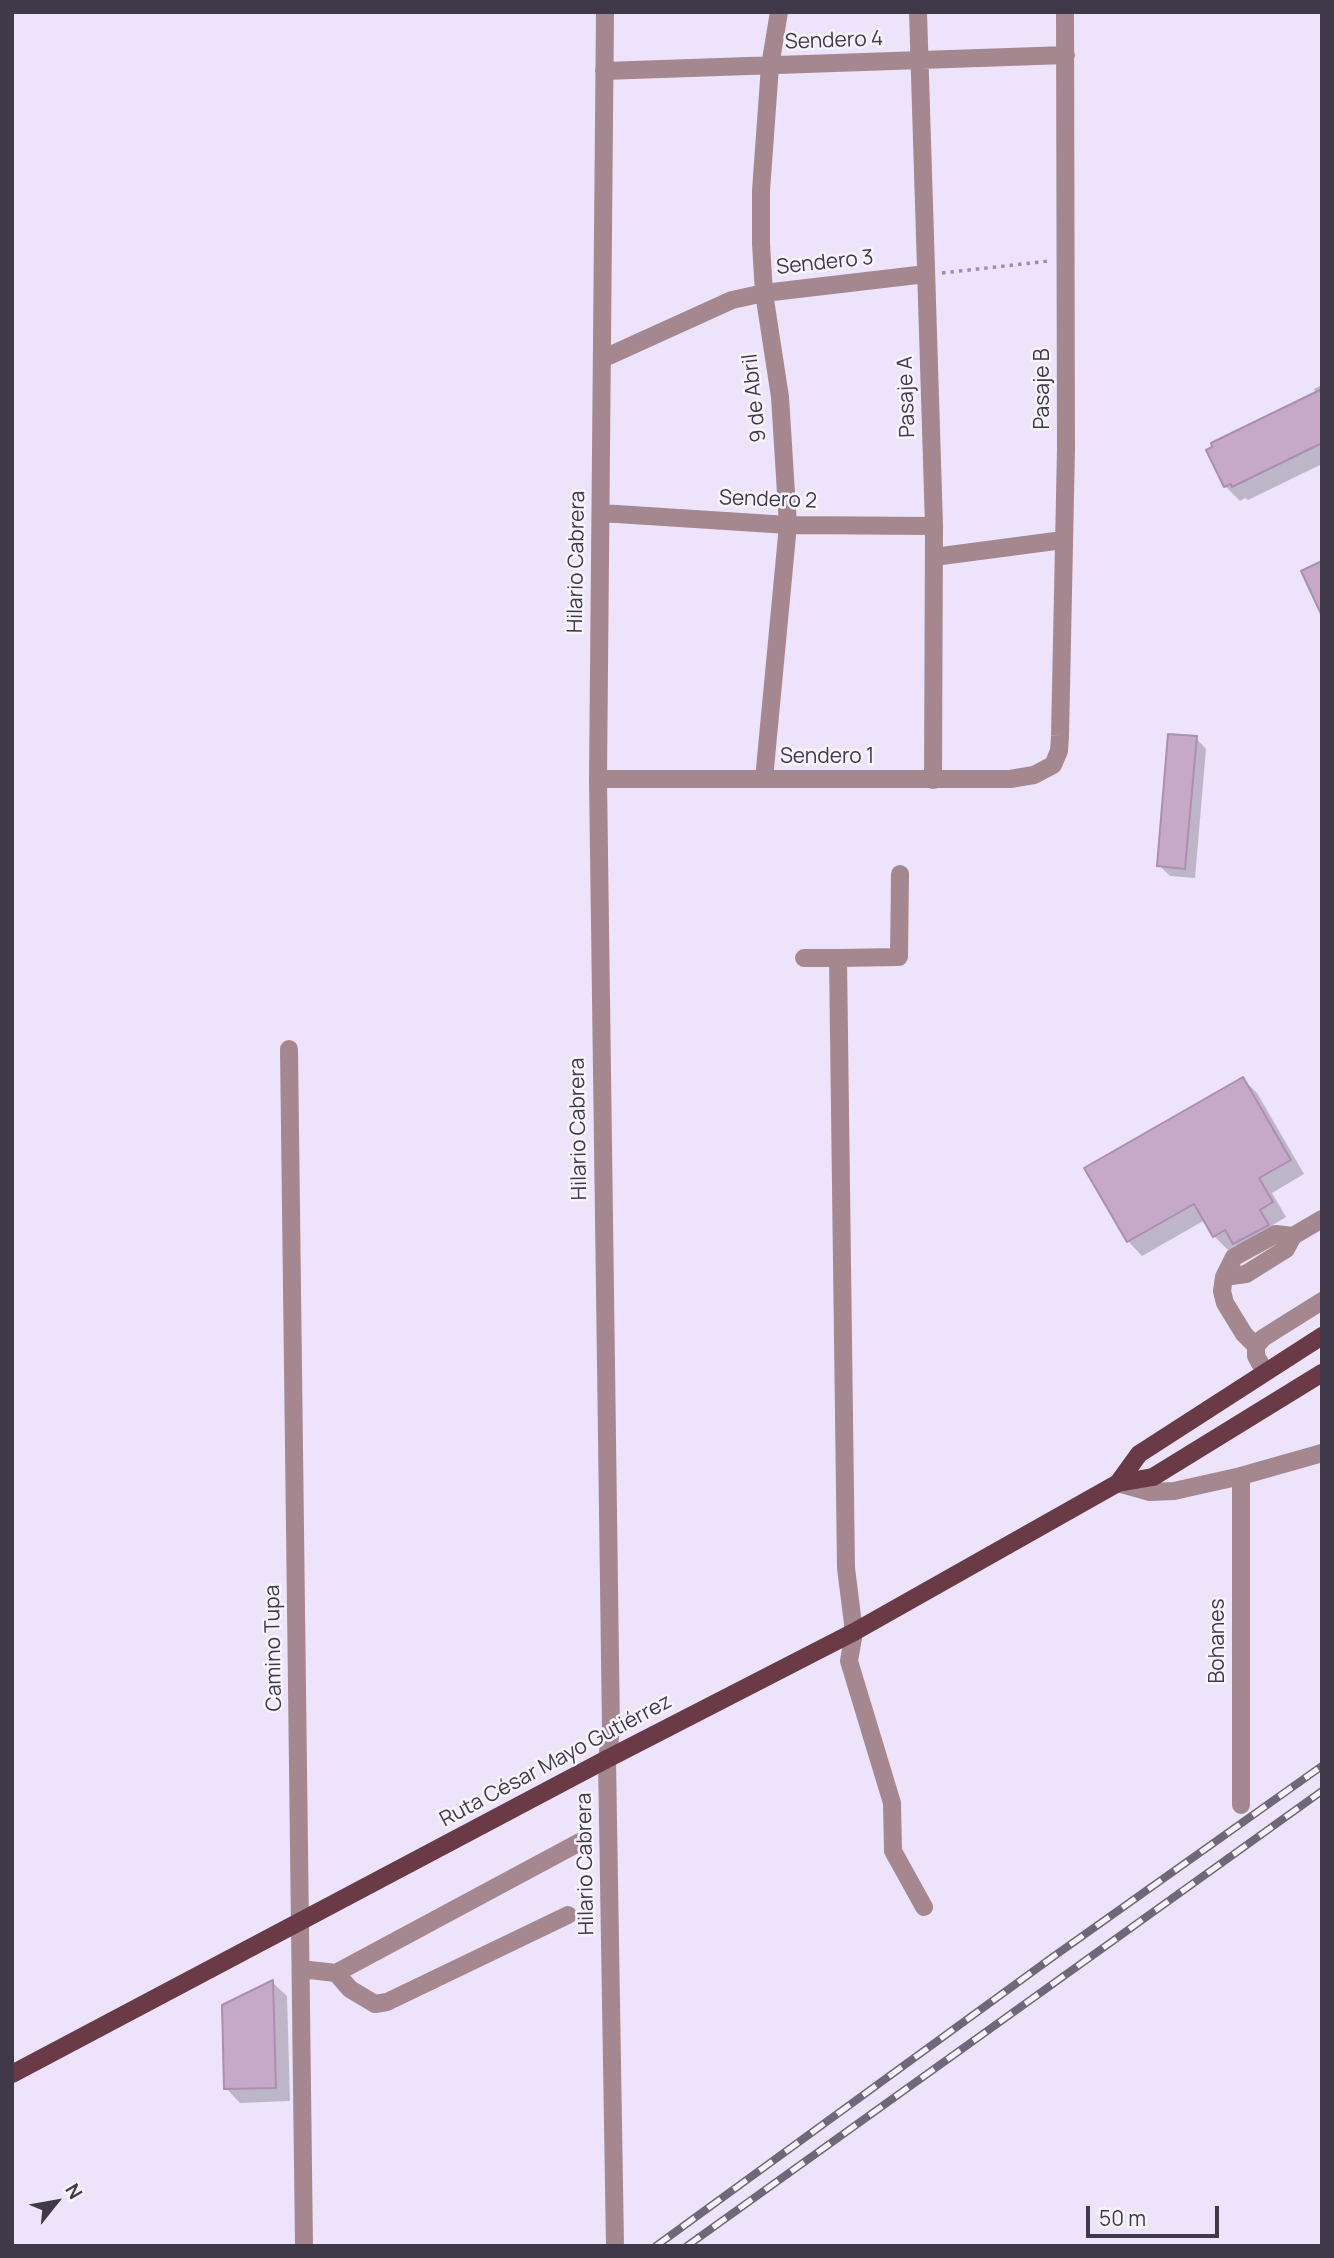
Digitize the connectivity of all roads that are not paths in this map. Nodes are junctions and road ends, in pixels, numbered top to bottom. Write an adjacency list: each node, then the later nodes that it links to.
1 (605, 12): 8 (street, Hilario Cabrera)
2 (779, 12): 7 (street, 9 de Abril)
3 (918, 12): 6 (street, Pasaje A)
4 (1065, 12): 5 (street, Pasaje B)
5 (1066, 55): 6 (street, Sendero 4); 15 (street, Pasaje B)
6 (920, 61): 7 (street, Sendero 4); 9 (street, Pasaje A)
7 (770, 65): 8 (street, Sendero 4); 10 (street, 9 de Abril)
8 (604, 71): 11 (street, Hilario Cabrera)
9 (926, 274): 10 (street, Sendero 3); 14 (street, Pasaje A)
10 (764, 293): 11 (street, Sendero 3); 13 (street, 9 de Abril)
11 (602, 359): 12 (street, Hilario Cabrera)
12 (601, 513): 13 (street, Sendero 2); 18 (street, Hilario Cabrera)
13 (788, 525): 14 (street, Sendero 2); 19 (street, 9 de Abril)
14 (934, 526): 16 (street, Pasaje A)
15 (1063, 540): 16 (street); 17 (street, Pasaje B)
16 (934, 557): 20 (street, Pasaje A)
17 (1053, 765): 20 (street, Sendero 1)
18 (598, 779): 19 (street, Sendero 1); 35 (street, Hilario Cabrera)
19 (764, 779): 20 (street, Sendero 1)
20 (933, 780)
21 (900, 874): 23 (street)
22 (804, 958): 23 (street)
23 (838, 958): 34 (street)
24 (289, 1049): 40 (street, Camino Tupa)
25 (1322, 1219): 28 (street)
26 (1322, 1301): 28 (street)
27 (1322, 1336): 29 (main road, Ruta César Mayo Gutiérrez)
28 (1256, 1346): 29 (street)
29 (1265, 1372): 33 (main road, Ruta César Mayo Gutiérrez)
30 (1322, 1373): 33 (main road, Ruta César Mayo Gutiérrez)
31 (1322, 1453): 32 (street)
32 (1241, 1476): 33 (street); 36 (street, Bohanes)
33 (1118, 1483): 34 (main road, Ruta César Mayo Gutiérrez)
34 (855, 1632): 35 (main road, Ruta César Mayo Gutiérrez); 38 (street)
35 (607, 1759): 40 (main road, Ruta César Mayo Gutiérrez); 45 (street, Hilario Cabrera)
36 (1241, 1805)
37 (580, 1842): 42 (street)
38 (924, 1907)
39 (568, 1915): 42 (street)
40 (300, 1922): 41 (street, Camino Tupa); 43 (main road, Ruta César Mayo Gutiérrez)
41 (301, 1969): 42 (street); 44 (street, Camino Tupa)
42 (336, 1973)
43 (12, 2074)
44 (304, 2246)
45 (615, 2246)

